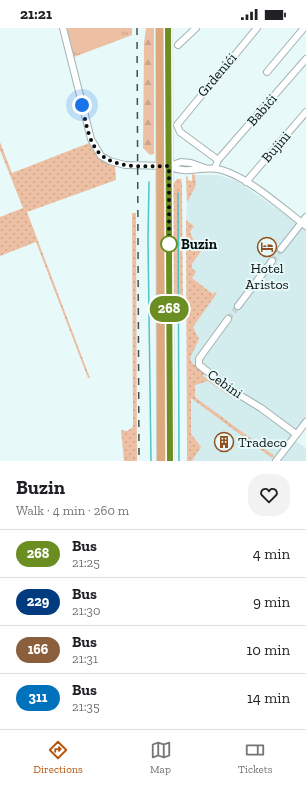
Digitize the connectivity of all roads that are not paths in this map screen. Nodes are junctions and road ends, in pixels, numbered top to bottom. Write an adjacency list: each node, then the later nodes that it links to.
1 (63, 28): 12 (street)
2 (160, 28): 12 (main road)
3 (168, 28): 12 (main road)
4 (196, 28): 7 (street)
5 (257, 28): 11 (street, Grdenići)
6 (304, 28): 9 (street)
7 (178, 45)
8 (306, 59): 11 (street, Babići)
9 (267, 72)
10 (306, 112): 15 (street, Bujini)
11 (218, 160): 14 (street)
12 (164, 166): 13 (street); 13 (street); 24 (main road); 25 (main road)
13 (205, 168): 14 (street)
14 (215, 168): 15 (street)
15 (246, 182): 17 (street)
16 (306, 217): 17 (street)
17 (304, 224): 18 (street)
18 (281, 249)
19 (272, 261): 20 (street)
20 (238, 306)
21 (228, 319): 23 (street, Cebini)
22 (306, 422): 23 (street)
23 (296, 434): 26 (street)
24 (161, 461)
25 (170, 461)
26 (276, 461)

